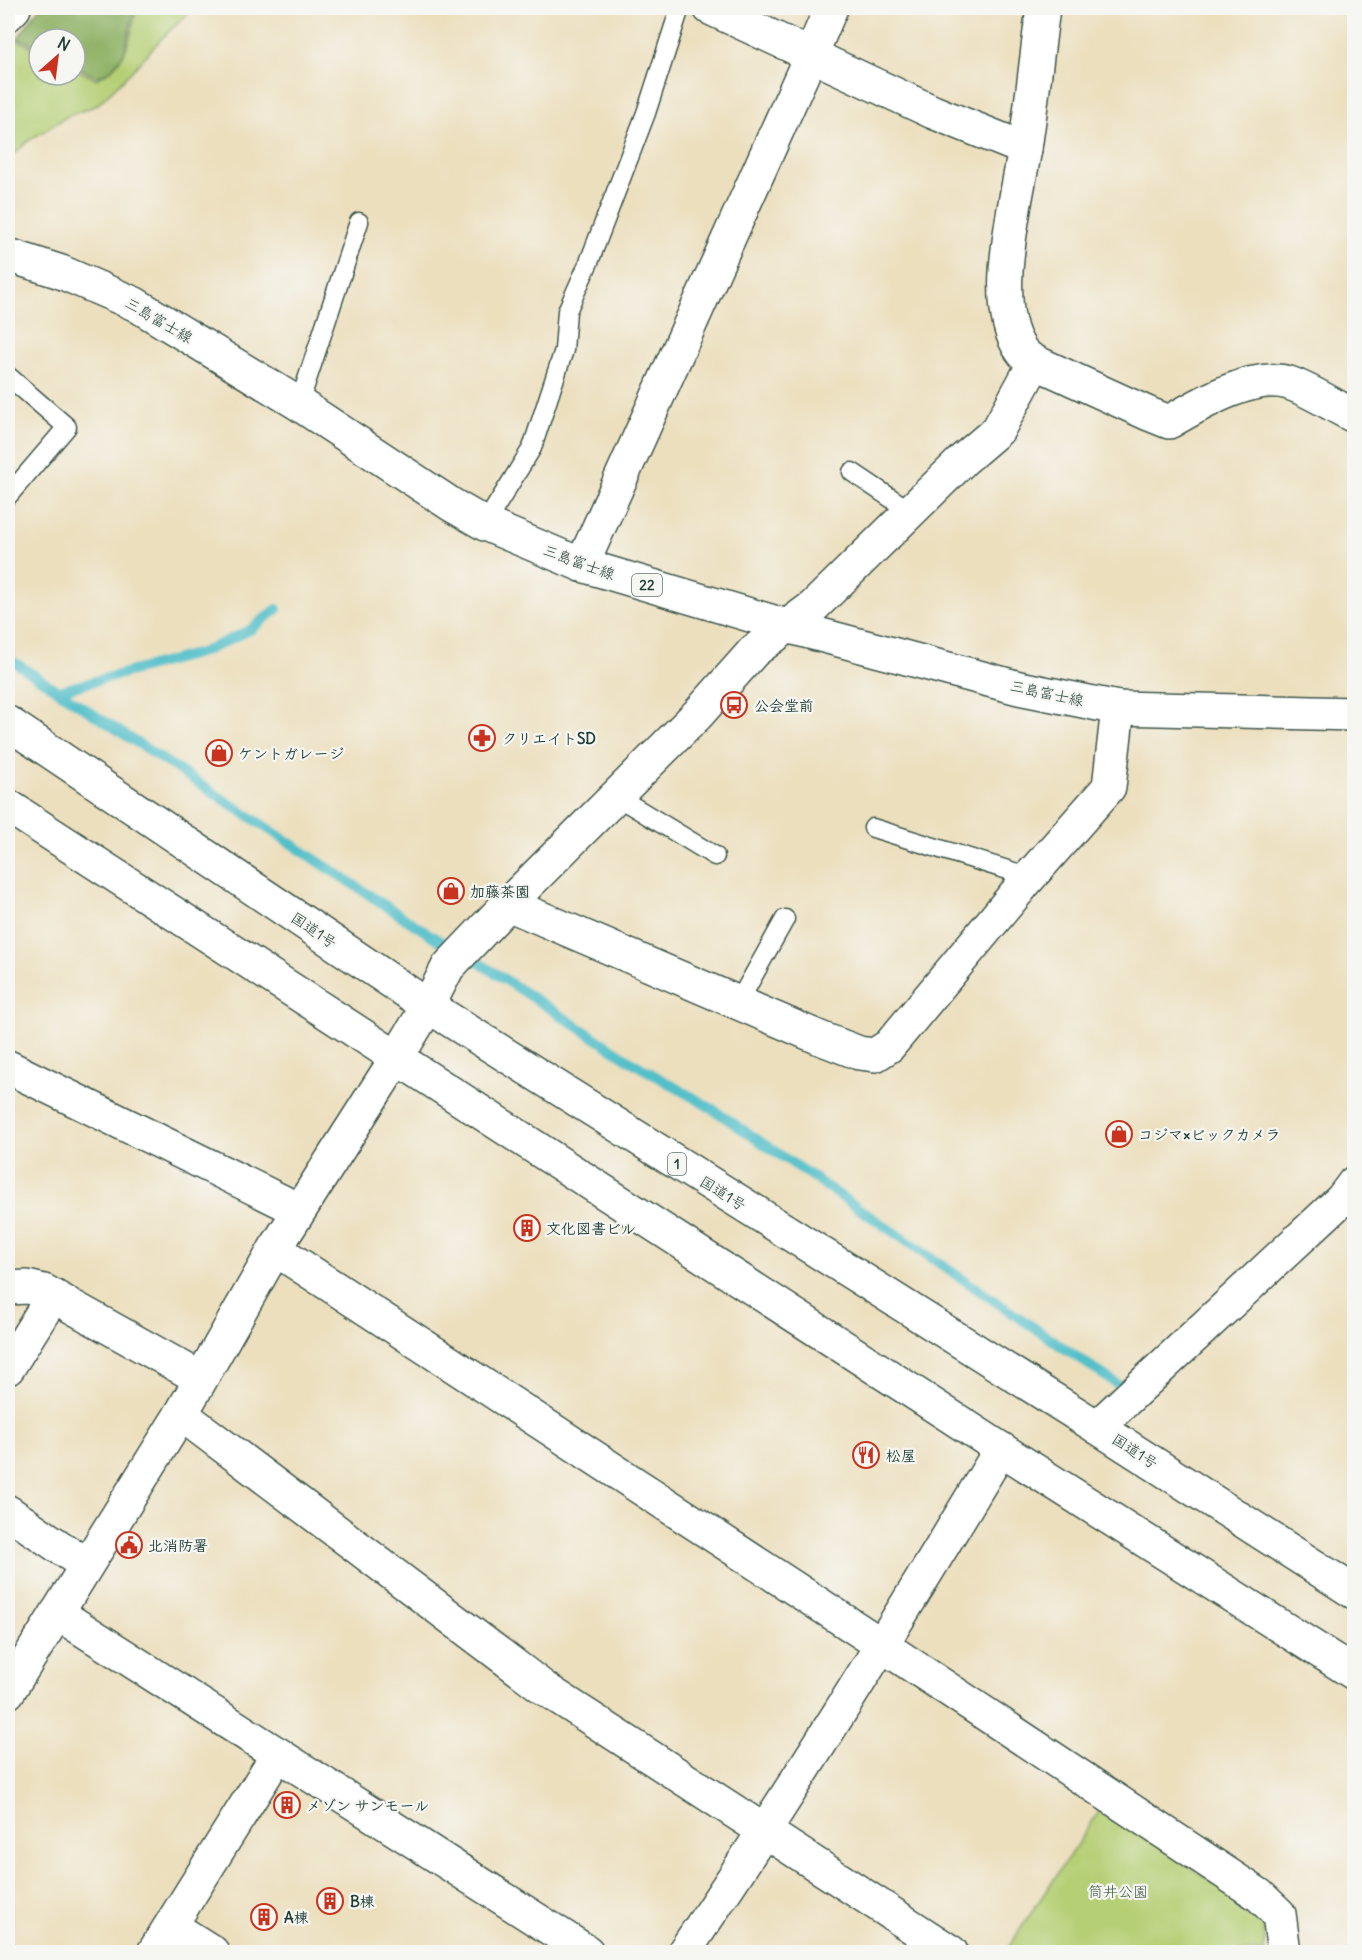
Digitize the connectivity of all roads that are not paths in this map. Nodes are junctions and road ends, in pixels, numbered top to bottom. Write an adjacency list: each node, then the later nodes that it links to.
1 (14, 8): 6 (main road)
2 (680, 8): 18 (lane)
3 (710, 8): 7 (main road)
4 (831, 8): 7 (main road)
5 (1043, 8): 8 (main road)
6 (8, 14)
7 (811, 55): 8 (main road); 19 (main road)
8 (1025, 149): 11 (main road)
9 (359, 222): 13 (lane)
10 (10, 261): 13 (main road, 三島富士線 / 22)
11 (1035, 362): 14 (main road); 17 (main road)
12 (8, 376): 16 (lane)
13 (299, 404): 18 (main road, 三島富士線 / 22)
14 (1354, 416)
15 (852, 472): 17 (lane)
16 (8, 496)
17 (910, 511): 20 (main road)
18 (485, 524): 19 (main road, 三島富士線 / 22)
19 (582, 565): 20 (main road, 三島富士線 / 22)
20 (787, 626): 21 (main road, 三島富士線 / 22); 24 (main road)
21 (1118, 708): 22 (main road, 三島富士線 / 22); 28 (main road)
22 (1354, 714)
23 (8, 723): 32 (main road, 国道1号 / 1)
24 (616, 796): 27 (lane); 29 (main road)
25 (8, 806): 33 (main road)
26 (873, 828): 28 (lane)
27 (715, 856)
28 (1030, 877): 31 (main road)
29 (508, 904): 31 (main road); 32 (main road)
30 (785, 919): 31 (lane)
31 (738, 1003)
32 (428, 1006): 33 (main road); 43 (main road, 国道1号 / 1)
33 (396, 1059): 36 (main road); 44 (main road)
34 (8, 1067): 36 (main road)
35 (1354, 1183): 43 (main road)
36 (299, 1210): 37 (main road)
37 (276, 1249): 41 (main road); 49 (main road)
38 (8, 1288): 39 (main road)
39 (53, 1296): 40 (main road); 41 (main road)
40 (8, 1368)
41 (201, 1378): 42 (main road)
42 (181, 1414): 46 (main road); 53 (main road)
43 (1097, 1426): 47 (main road, 国道1号 / 1)
44 (1001, 1449): 49 (main road); 50 (main road)
45 (8, 1512): 46 (main road)
46 (86, 1565): 48 (main road)
47 (1354, 1592)
48 (57, 1613): 51 (main road); 52 (main road)
49 (883, 1646): 53 (main road); 59 (main road)
50 (1354, 1673)
51 (8, 1692)
52 (279, 1754): 54 (main road); 56 (main road)
53 (765, 1831): 57 (main road); 58 (main road)
54 (163, 1939): 55 (main road)
55 (212, 1953)
56 (587, 1953)
57 (684, 1953)
58 (951, 1953)
59 (1284, 1953)

